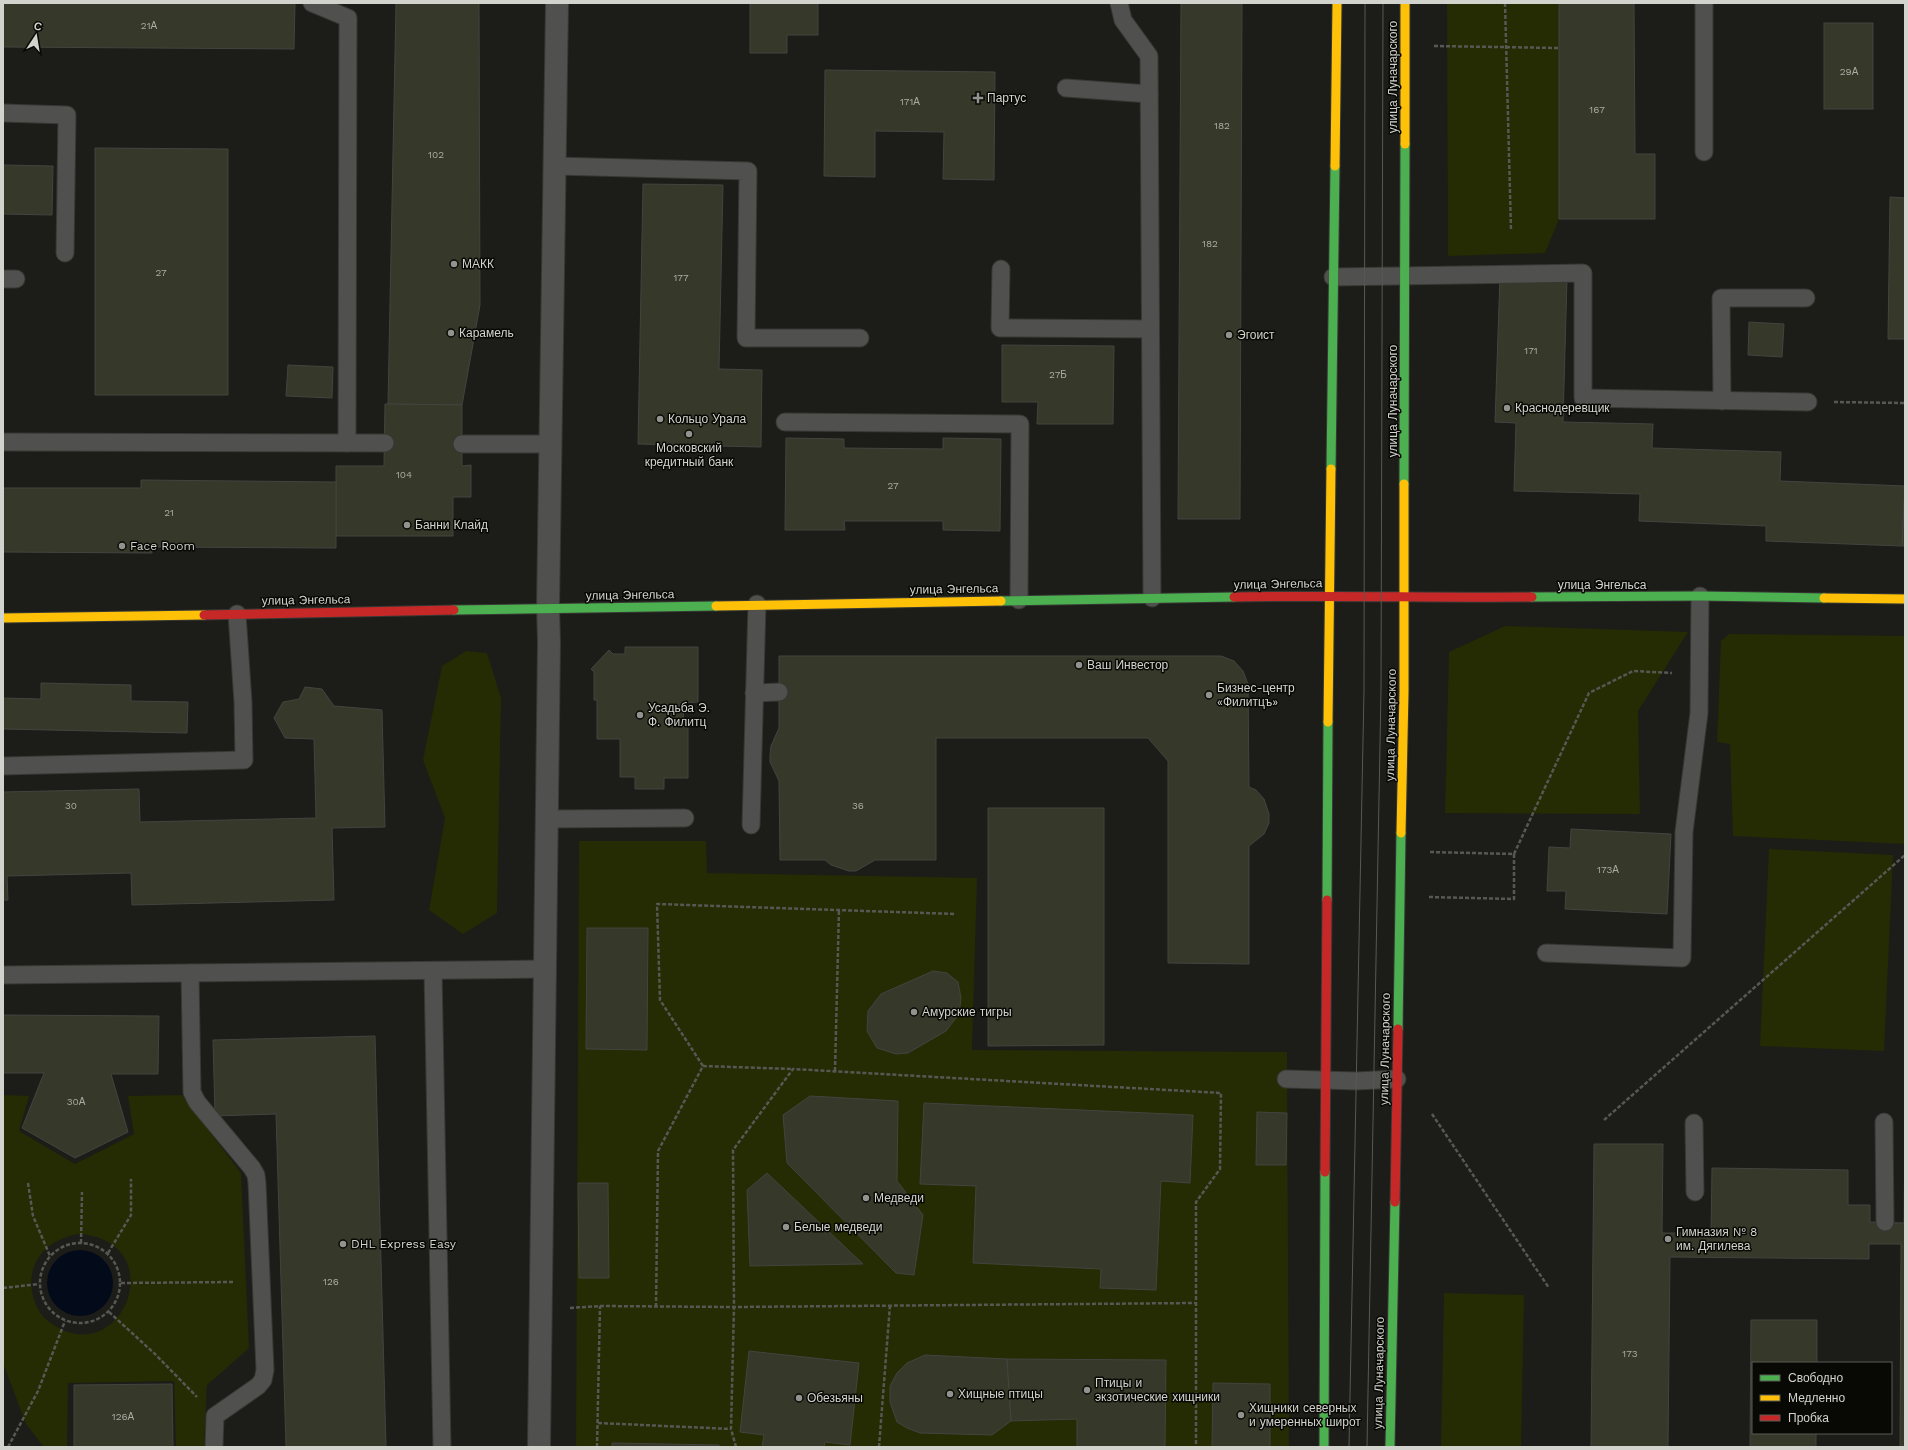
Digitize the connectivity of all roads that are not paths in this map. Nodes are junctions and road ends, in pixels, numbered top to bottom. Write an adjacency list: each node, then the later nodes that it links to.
1 (312, 3): 23 (lane)
2 (557, 3): 11 (street)
3 (1119, 3): 8 (lane)
4 (1337, 3): 15 (main road)
5 (1406, 3): 14 (main road, улица Луначарского)
6 (1704, 3): 10 (lane)
7 (1066, 88): 8 (lane)
8 (1149, 94): 17 (lane)
9 (3, 113): 12 (lane)
10 (1704, 152)
11 (555, 166): 18 (lane); 26 (street)
12 (65, 253)
13 (1001, 269): 17 (lane)
14 (1405, 276): 15 (lane); 19 (lane); 29 (main road, улица Луначарского)
15 (1333, 277): 27 (main road)
16 (1806, 298): 19 (lane)
17 (1150, 329): 30 (lane)
18 (860, 338)
19 (1722, 401): 20 (lane)
20 (1808, 402)
21 (786, 422): 31 (lane)
22 (3, 442): 23 (lane)
23 (347, 444): 24 (lane)
24 (384, 444)
25 (462, 444): 26 (lane)
26 (551, 444): 34 (street)
27 (1330, 595): 29 (main road, улица Энгельса); 30 (main road, улица Энгельса); 50 (main road)
28 (1700, 596): 29 (main road, улица Энгельса); 32 (main road, улица Энгельса); 43 (lane)
29 (1404, 597): 48 (main road, улица Луначарского)
30 (1152, 598): 31 (main road, улица Энгельса)
31 (1019, 600): 33 (main road, улица Энгельса)
32 (1905, 600)
33 (757, 604): 34 (main road, улица Энгельса); 38 (lane)
34 (548, 608): 35 (main road, улица Энгельса); 41 (street)
35 (237, 614): 36 (main road, улица Энгельса); 39 (lane)
36 (3, 618)
37 (779, 692): 38 (lane)
38 (754, 693): 42 (lane)
39 (3, 766)
40 (685, 818): 41 (lane)
41 (547, 819): 44 (street)
42 (751, 825)
43 (1546, 953)
44 (545, 969): 45 (lane); 57 (street)
45 (433, 971): 46 (lane); 56 (lane)
46 (190, 973): 47 (lane); 55 (lane)
47 (3, 975)
48 (1397, 1078): 50 (lane); 59 (main road, улица Луначарского)
49 (1286, 1079): 50 (lane)
50 (1326, 1080): 58 (main road)
51 (1884, 1122): 54 (lane)
52 (1694, 1123): 53 (lane)
53 (1695, 1192)
54 (1885, 1222)
55 (214, 1447)
56 (442, 1447)
57 (539, 1447)
58 (1324, 1447)
59 (1390, 1447)

